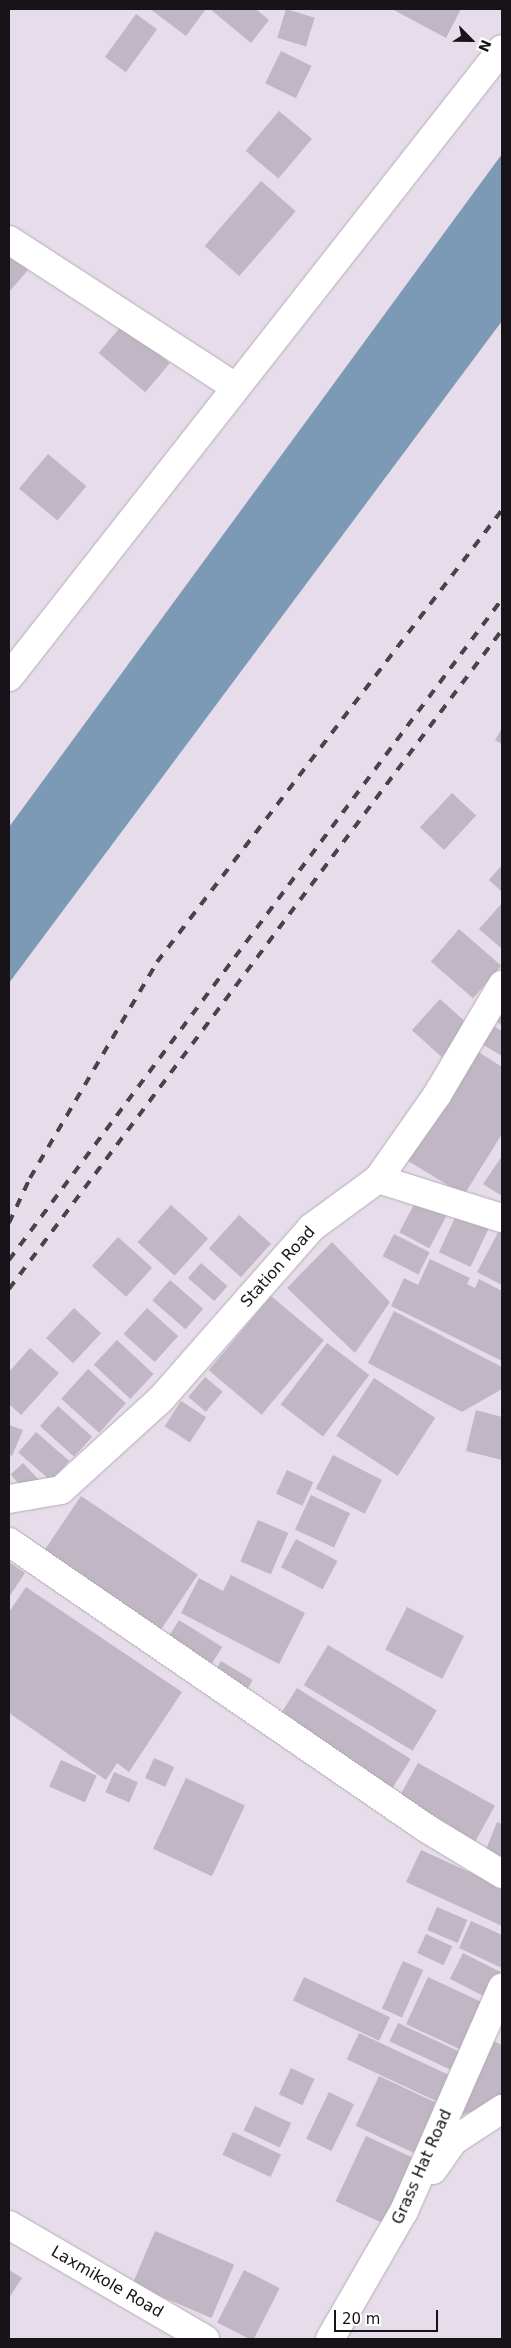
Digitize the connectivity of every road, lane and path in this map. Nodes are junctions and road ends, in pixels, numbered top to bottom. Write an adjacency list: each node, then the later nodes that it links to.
1 (502, 49): 3 (street)
2 (9, 240): 3 (street)
3 (234, 386): 4 (street)
4 (9, 678)
5 (502, 985): 6 (street, Station Road)
6 (378, 1179): 7 (street); 8 (street, Station Road)
7 (502, 1218)
8 (9, 1499)
9 (9, 1542): 10 (street)
10 (502, 1874)
11 (502, 1988): 13 (street, Grass Hat Road)
12 (502, 2110): 13 (street)
13 (404, 2211): 16 (street, Grass Hat Road)
14 (9, 2225): 15 (street, Laxmikole Road)
15 (205, 2339)
16 (330, 2339)

